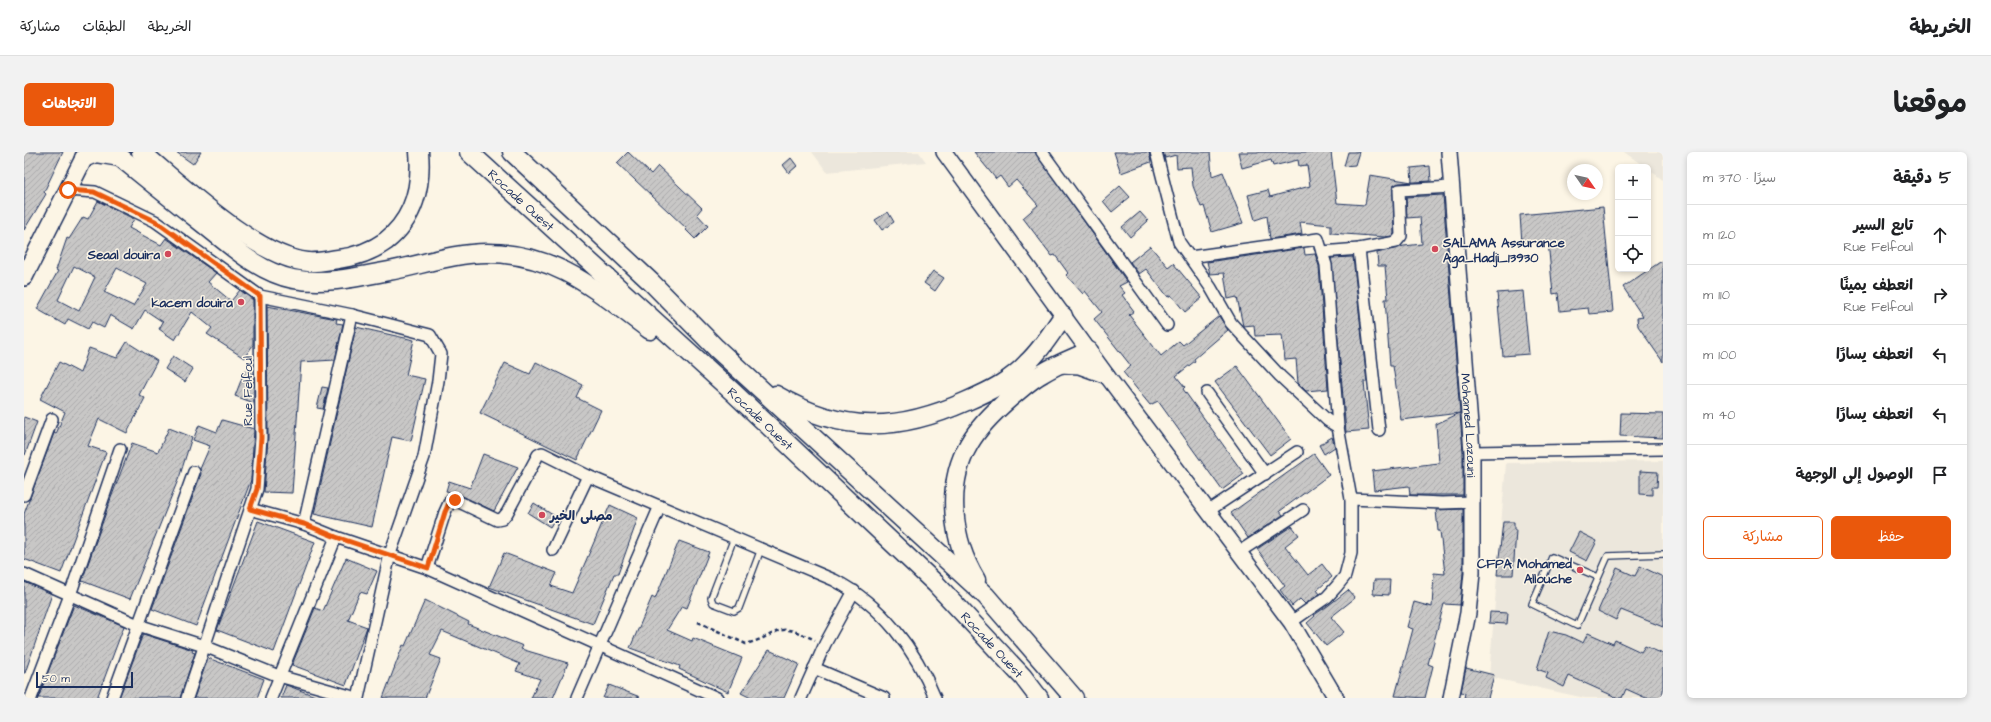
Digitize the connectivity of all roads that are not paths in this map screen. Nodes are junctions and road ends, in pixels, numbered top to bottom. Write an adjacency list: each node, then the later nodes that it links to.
1 (141, 152): 2 (highway)
2 (419, 152)
3 (469, 152): 25 (highway, Rocade Ouest)
4 (512, 152): 24 (highway, Rocade Ouest)
5 (944, 152): 19 (main road)
6 (1042, 152): 20 (street)
7 (1156, 152): 15 (street)
8 (1449, 152): 11 (main road, Mohamed Lazouni)
9 (117, 154): 10 (highway); 25 (highway)
10 (86, 155): 12 (main road)
11 (1452, 187): 13 (street); 33 (main road, Mohamed Lazouni)
12 (68, 190): 16 (main road); 17 (street)
13 (1358, 248): 14 (street); 29 (street)
14 (1322, 252): 15 (street); 28 (street)
15 (1190, 257): 28 (street)
16 (24, 277)
17 (260, 296): 18 (street); 41 (street, Rue Felfoul)
18 (352, 315): 44 (street); 50 (street)
19 (1063, 316): 21 (main road); 24 (highway)
20 (1167, 324)
21 (1089, 351): 22 (highway); 23 (main road)
22 (1060, 365): 23 (main road); 57 (highway)
23 (1107, 376): 43 (main road)
24 (751, 380): 57 (highway, Rocade Ouest)
25 (724, 384): 74 (highway, Rocade Ouest)
26 (1207, 393): 35 (street)
27 (52, 419): 37 (street)
28 (1338, 427): 38 (street)
29 (1379, 430)
30 (120, 449): 56 (street)
31 (1663, 449): 33 (street)
32 (1298, 452): 35 (street)
33 (1472, 452): 39 (main road, Mohamed Lazouni)
34 (194, 472): 59 (street)
35 (1265, 474): 43 (street)
36 (588, 476): 40 (street); 48 (street); 52 (street)
37 (24, 495)
38 (1351, 499): 39 (street); 58 (street)
39 (1472, 502): 77 (main road, Mohamed Lazouni)
40 (660, 506): 46 (street); 61 (street)
41 (250, 509): 44 (street); 60 (street, Rue Felfoul)
42 (1303, 510): 49 (street)
43 (1208, 511): 49 (main road)
44 (304, 524): 45 (street)
45 (336, 537): 50 (street); 63 (street)
46 (734, 538): 47 (street); 47 (lane)
47 (761, 549): 55 (street)
48 (553, 550)
49 (1239, 552): 58 (main road)
50 (390, 554): 52 (street); 68 (street)
51 (1663, 554): 54 (lane)
52 (428, 568): 61 (street)
53 (24, 574): 56 (street)
54 (1598, 577): 54 (lane)
55 (854, 591): 62 (street); 73 (street)
56 (70, 595): 59 (street); 64 (street)
57 (986, 596): 75 (highway, Rocade Ouest)
58 (1291, 622): 76 (main road)
59 (138, 625): 60 (street); 65 (street)
60 (204, 646): 63 (street); 66 (street, Rue Felfoul)
61 (600, 646): 69 (street); 70 (street)
62 (814, 668): 71 (street); 72 (street)
63 (279, 676): 67 (street); 68 (street)
64 (31, 698)
65 (112, 698)
66 (187, 698)
67 (271, 698)
68 (357, 698)
69 (577, 698)
70 (717, 698)
71 (800, 698)
72 (884, 698)
73 (935, 698)
74 (1039, 698)
75 (1074, 698)
76 (1335, 698)
77 (1451, 698)

